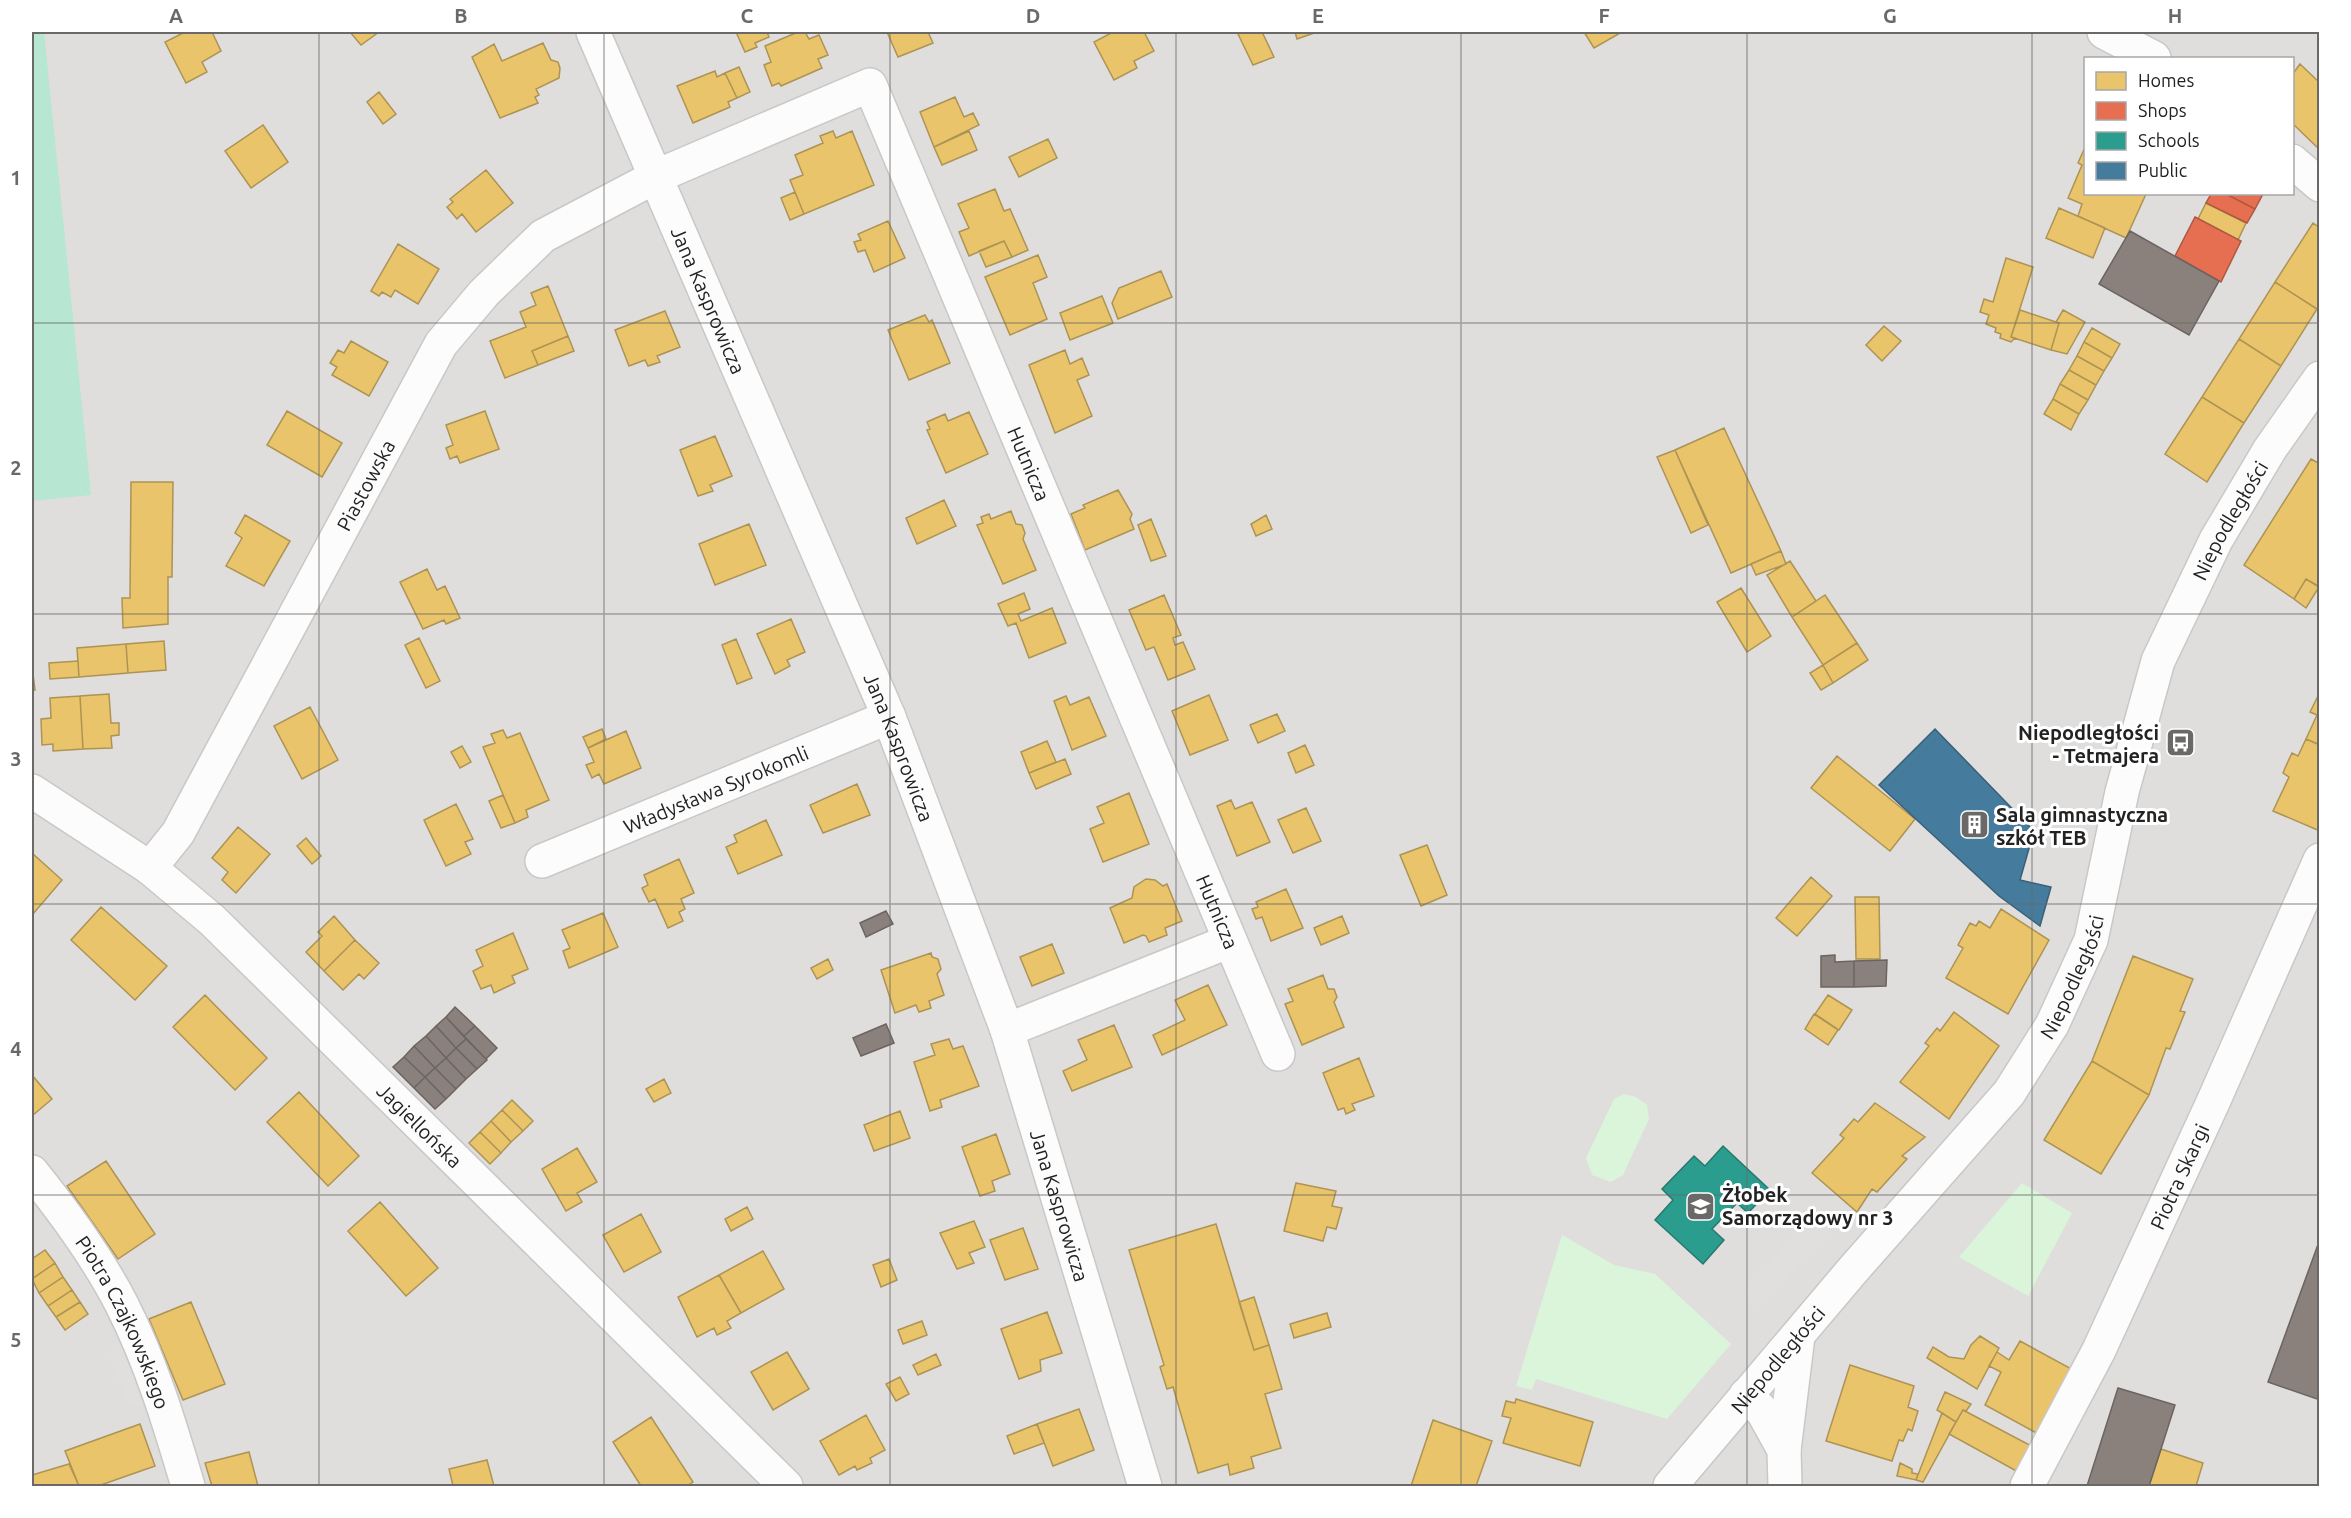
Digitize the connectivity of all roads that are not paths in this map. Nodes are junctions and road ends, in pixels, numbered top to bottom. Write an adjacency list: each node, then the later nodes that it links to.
1 (593, 32): 5 (street, Jana Kasprowicza)
2 (2104, 32): 3 (street)
3 (2152, 57)
4 (2294, 162): 6 (street)
5 (657, 176): 8 (street, Jana Kasprowicza); 12 (street, Piastowska); 13 (street, Hutnicza)
6 (2319, 185)
7 (2319, 378): 17 (street, Niepodległości)
8 (890, 717): 10 (street, Władysława Syrokomli); 14 (street, Jana Kasprowicza)
9 (32, 791): 12 (street, Jagiellońska)
10 (542, 861)
11 (2319, 861): 25 (street, Piotra Skargi)
12 (150, 868): 21 (street, Jagiellońska)
13 (1230, 942): 14 (street); 15 (street, Hutnicza)
14 (1007, 1030): 22 (street, Jana Kasprowicza)
15 (1278, 1054)
16 (32, 1172): 20 (street, Piotra Czajkowskiego)
17 (1798, 1336): 18 (street, Niepodległości); 19 (street)
18 (1746, 1395): 19 (street); 23 (street, Niepodległości)
19 (1784, 1450): 24 (street)
20 (188, 1486)
21 (786, 1486)
22 (1144, 1486)
23 (1670, 1486)
24 (1785, 1486)
25 (2027, 1486)

